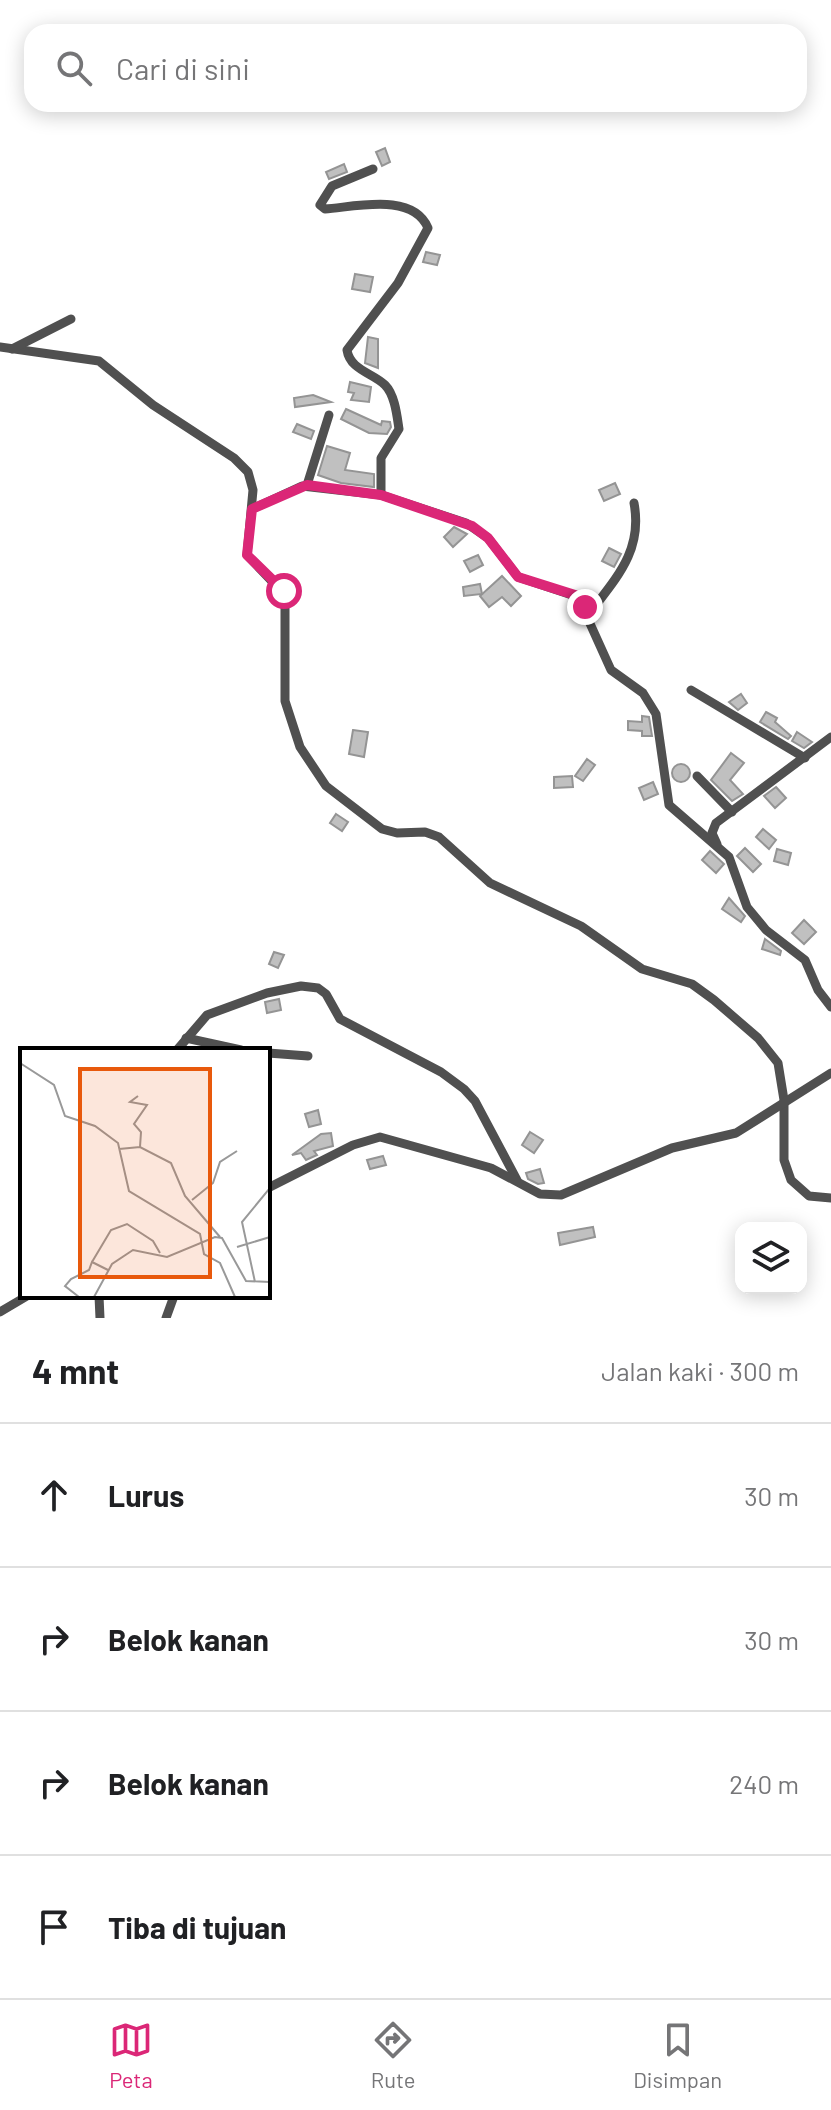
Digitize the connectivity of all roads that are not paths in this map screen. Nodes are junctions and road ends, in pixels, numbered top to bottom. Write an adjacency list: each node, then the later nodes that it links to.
1 (373, 169): 7 (street)
2 (71, 319): 4 (street)
3 (0, 347): 4 (street)
4 (12, 349): 9 (street)
5 (329, 415): 6 (street)
6 (307, 485): 7 (street); 9 (street)
7 (381, 495): 10 (street)
8 (634, 503): 10 (street)
9 (252, 509): 24 (street)
10 (589, 614): 16 (street)
11 (691, 690): 13 (street)
12 (831, 737): 13 (street)
13 (805, 758): 15 (street)
14 (697, 776): 15 (street)
15 (732, 812): 16 (street)
16 (718, 847): 17 (street)
17 (831, 1007)
18 (186, 1038): 19 (street); 20 (street); 25 (street)
19 (178, 1048)
20 (232, 1048)
21 (270, 1053): 22 (street)
22 (308, 1056)
23 (831, 1073): 24 (street)
24 (784, 1100): 25 (street); 27 (street)
25 (519, 1183): 26 (street)
26 (270, 1187)
27 (831, 1198)
28 (24, 1298): 31 (street)
29 (99, 1298): 32 (street)
30 (173, 1298): 33 (street)
31 (0, 1312)
32 (100, 1318)
33 (166, 1318)

